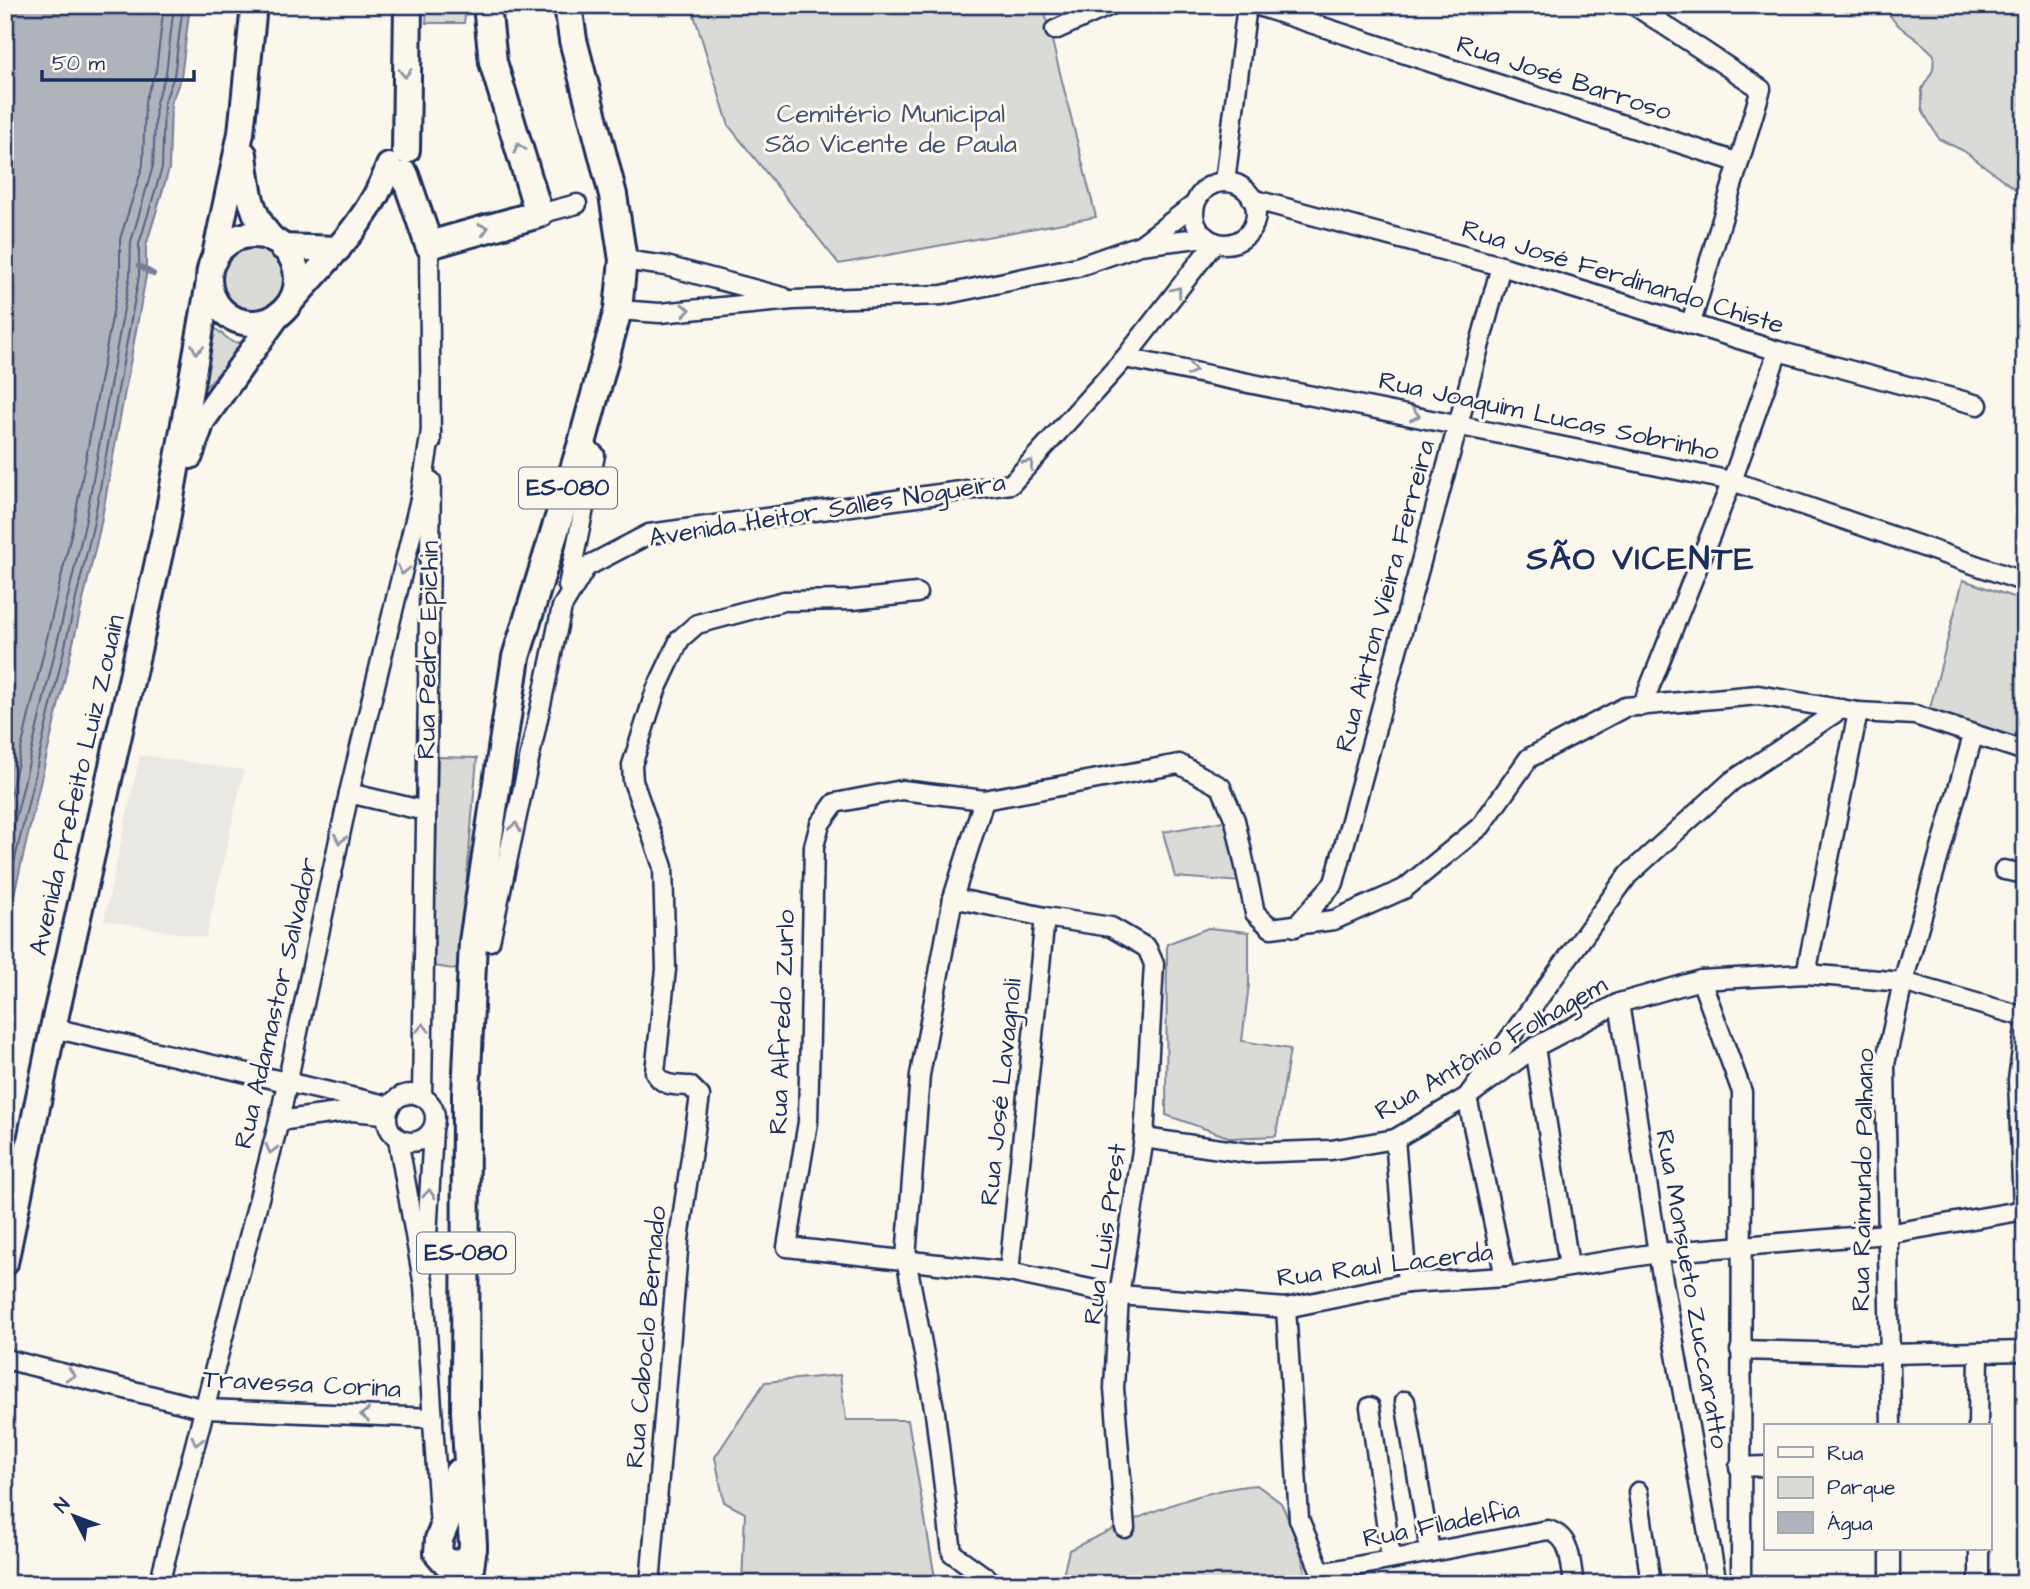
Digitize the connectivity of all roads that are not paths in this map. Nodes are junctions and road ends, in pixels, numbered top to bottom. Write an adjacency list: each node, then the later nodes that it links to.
1 (254, 5): 10 (street, Avenida Prefeito Luiz Zouain)
2 (408, 5): 12 (main road, Rua Pedro Epichin, one-way to 12)
3 (487, 5): 17 (main road, one-way to 3)
4 (568, 5): 23 (main road, ES-080)
5 (1111, 5): 9 (street)
6 (1247, 5): 13 (street)
7 (1255, 5): 11 (street, Rua José Barroso)
8 (1634, 5): 11 (street)
9 (1055, 30)
10 (241, 133): 19 (street, Avenida Prefeito Luiz Zouain); 25 (street, Avenida Prefeito Luiz Zouain)
11 (1737, 162): 29 (street)
12 (400, 170): 20 (main road, Rua Pedro Epichin); 22 (street, Avenida Prefeito Luiz Zouain)
13 (1224, 182): 14 (street); 16 (street)
14 (1252, 199): 18 (street); 24 (street, Rua José Ferdinando Chiste)
15 (577, 204): 17 (street)
16 (1195, 204): 18 (street); 21 (street)
17 (539, 214): 20 (main road, one-way to 17)
18 (1210, 239): 21 (street); 31 (street, Avenida Heitor Salles Nogueira, one-way to 18)
19 (278, 243): 22 (street); 25 (street); 27 (street)
20 (429, 245): 36 (street, Rua Pedro Epichin)
21 (1140, 245): 26 (street)
22 (338, 248): 27 (street, Avenida Prefeito Luiz Zouain)
23 (623, 260): 26 (street); 28 (main road, ES-080)
24 (1501, 266): 29 (street, Rua José Ferdinando Chiste); 33 (street, Rua Airton Vieira Ferreira)
25 (211, 271): 27 (street); 37 (street, Avenida Prefeito Luiz Zouain, one-way to 37)
26 (793, 300): 28 (street, one-way to 26)
27 (285, 308): 37 (street, Avenida Prefeito Luiz Zouain)
28 (618, 310): 34 (main road, ES-080)
29 (1691, 323): 30 (street, Rua José Ferdinando Chiste)
30 (1778, 351): 32 (street, Rua José Ferdinando Chiste); 35 (street)
31 (1125, 358): 33 (street, Rua Joaquim Lucas Sobrinho, one-way to 33); 38 (street, Avenida Heitor Salles Nogueira, one-way to 31)
32 (1978, 405)
33 (1458, 424): 35 (street, Rua Joaquim Lucas Sobrinho); 53 (street, Rua Airton Vieira Ferreira)
34 (582, 443): 38 (street); 45 (main road, ES-080)
35 (1732, 481): 39 (street, Rua Joaquim Lucas Sobrinho); 41 (street)
36 (426, 500): 46 (street, Rua Adamastor Salvador, one-way to 46); 48 (street, Rua Pedro Epichin)
37 (166, 526): 60 (street, Avenida Prefeito Luiz Zouain)
38 (581, 561): 54 (street, one-way to 38)
39 (2025, 582)
40 (917, 593): 113 (street, Rua Caboclo Bernado)
41 (1642, 706): 42 (street); 53 (street)
42 (1849, 710): 43 (street); 55 (street); 66 (street)
43 (1973, 736): 44 (street); 57 (street, Rua Raimundo Palhano)
44 (2025, 751)
45 (499, 781): 54 (main road, ES-080); 64 (main road, ES-080)
46 (349, 793): 48 (street); 63 (street, Rua Adamastor Salvador, one-way to 63)
47 (984, 800): 51 (street); 53 (street); 76 (street, Rua Alfredo Zurlo)
48 (425, 811): 65 (street, Rua Pedro Epichin, one-way to 48)
49 (2004, 870): 50 (street)
50 (2025, 874)
51 (953, 898): 52 (street); 79 (street)
52 (1045, 917): 71 (street, Rua Luis Prest); 82 (street, Rua José Lavagnoli)
53 (1295, 927)
54 (490, 941): 64 (main road, ES-080)
55 (1806, 974): 56 (street, Rua Antônio Folhagem); 57 (street, Rua Antônio Folhagem)
56 (1701, 980): 58 (street, Rua Antônio Folhagem); 77 (street, Rua Monsueto Zuccaratto)
57 (1903, 982): 59 (street, Rua Antônio Folhagem); 75 (street, Rua Raimundo Palhano)
58 (1619, 1003): 62 (street, Rua Antônio Folhagem); 78 (street, Rua Monsueto Zuccaratto)
59 (2025, 1017)
60 (53, 1028): 63 (street); 80 (street, Avenida Prefeito Luiz Zouain)
61 (2025, 1028): 74 (street)
62 (1535, 1047): 66 (street, Rua Antônio Folhagem); 81 (street)
63 (287, 1083): 67 (street); 69 (street, Rua Adamastor Salvador)
64 (466, 1094): 96 (main road, ES-080)
65 (422, 1097): 68 (street); 70 (street)
66 (1467, 1097): 73 (street, Rua Antônio Folhagem); 83 (street)
67 (353, 1105): 68 (street); 69 (street)
68 (389, 1110): 72 (street)
69 (279, 1121): 95 (street, Rua Adamastor Salvador, one-way to 95)
70 (433, 1129): 72 (street); 85 (street, one-way to 70)
71 (1144, 1138): 73 (street, Rua Antônio Folhagem); 86 (street, Rua Luis Prest)
72 (398, 1139): 85 (street)
73 (1395, 1139): 84 (street)
74 (2024, 1210): 75 (street, Rua Raul Lacerda)
75 (1887, 1234): 77 (street, Rua Raul Lacerda); 91 (street, Rua Raimundo Palhano)
76 (787, 1247): 79 (street, Rua Raul Lacerda)
77 (1740, 1248): 78 (street, Rua Raul Lacerda); 88 (street, Rua Monsueto Zuccaratto)
78 (1658, 1253): 81 (street, Rua Raul Lacerda); 117 (street, Rua Monsueto Zuccaratto)
79 (906, 1258): 82 (street, Rua Raul Lacerda); 114 (street)
80 (5, 1263)
81 (1569, 1266): 83 (street, Rua Raul Lacerda)
82 (1009, 1272): 86 (street, Rua Raul Lacerda)
83 (1505, 1277): 84 (street, Rua Raul Lacerda)
84 (1407, 1283): 87 (street, Rua Raul Lacerda)
85 (424, 1286): 97 (street)
86 (1119, 1295): 87 (street, Rua Raul Lacerda); 104 (street, Rua Luis Prest)
87 (1286, 1308): 109 (street)
88 (1740, 1350): 91 (street); 100 (street, Rua Monsueto Zuccaratto)
89 (2025, 1351): 90 (street)
90 (1979, 1352): 91 (street); 99 (street)
91 (1889, 1354): 98 (street, Rua Raimundo Palhano)
92 (5, 1359): 95 (street, Travessa Corina, one-way to 95)
93 (1405, 1401): 107 (street)
94 (1370, 1407): 108 (street)
95 (205, 1409): 97 (street, Travessa Corina, one-way to 95); 110 (street, Rua Adamastor Salvador, one-way to 110)
96 (465, 1412): 103 (main road, ES-080); 103 (main road, ES-080)
97 (433, 1418): 103 (street)
98 (1891, 1424)
99 (1978, 1424)
100 (1739, 1466): 101 (street); 118 (street, Rua Monsueto Zuccaratto)
101 (1764, 1466)
102 (1638, 1492): 116 (street)
103 (454, 1528): 111 (main road, ES-080); 112 (main road, ES-080)
104 (1125, 1528)
105 (1890, 1550): 119 (street)
106 (1979, 1550): 120 (street)
107 (1430, 1551): 108 (street, Rua Filadelfia); 115 (street, Rua Filadelfia)
108 (1391, 1559): 109 (street, Rua Filadelfia)
109 (1323, 1579)
110 (159, 1584)
111 (435, 1584)
112 (468, 1584)
113 (650, 1584)
114 (995, 1584)
115 (1574, 1584)
116 (1651, 1584)
117 (1717, 1584)
118 (1741, 1584)
119 (1889, 1584)
120 (1979, 1584)

